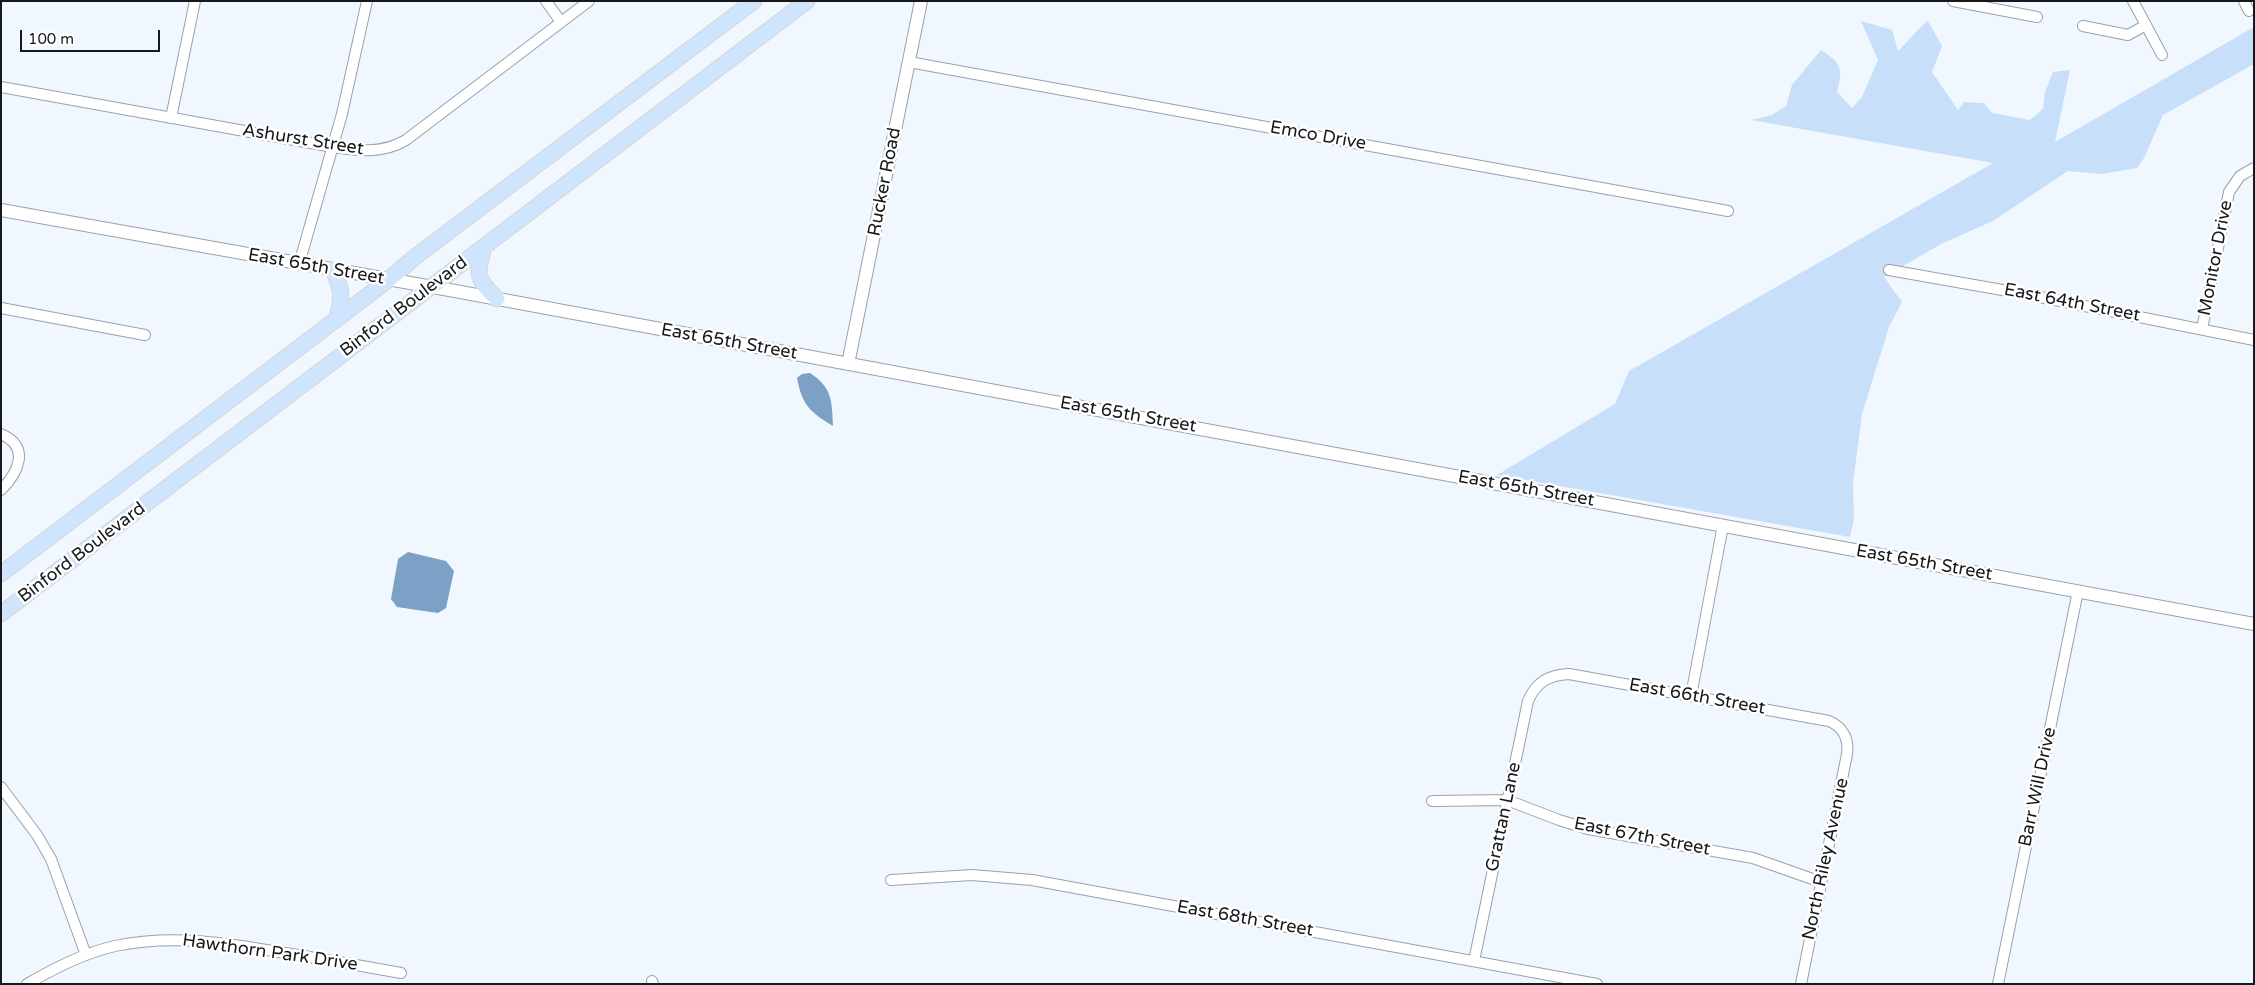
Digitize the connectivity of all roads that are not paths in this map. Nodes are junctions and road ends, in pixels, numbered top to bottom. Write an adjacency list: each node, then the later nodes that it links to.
1 (194, 1): 19 (street)
2 (367, 1): 20 (street)
3 (546, 1): 13 (street)
4 (589, 1): 13 (street, Ashurst Street)
5 (754, 1): 28 (main road, Binford Boulevard)
6 (807, 1): 24 (main road, Binford Boulevard)
7 (921, 1): 17 (street, Rucker Road)
8 (1953, 1): 12 (street)
9 (2133, 1): 14 (street)
10 (2244, 1): 11 (street)
11 (2249, 11)
12 (2037, 16)
13 (561, 22): 20 (street, Ashurst Street)
14 (2146, 25): 15 (street); 16 (street)
15 (2083, 26)
16 (2162, 55)
17 (909, 62): 23 (street, Emco Drive); 36 (street, Rucker Road)
18 (1, 87): 19 (street, Ashurst Street)
19 (171, 118): 20 (street, Ashurst Street)
20 (333, 147): 25 (street)
21 (2254, 168): 33 (street, Monitor Drive)
22 (1, 210): 25 (street, East 65th Street)
23 (1728, 211)
24 (484, 247): 29 (main road, Binford Boulevard); 30 (main road)
25 (299, 264): 26 (street, East 65th Street)
26 (333, 270): 28 (street, East 65th Street); 32 (main road)
27 (1889, 270): 33 (street, East 64th Street)
28 (388, 280): 29 (street, East 65th Street); 32 (main road, Binford Boulevard)
29 (432, 286): 30 (street, East 65th Street); 42 (main road, Binford Boulevard)
30 (497, 299): 36 (street, East 65th Street)
31 (1, 308): 34 (street)
32 (337, 319): 40 (main road, Binford Boulevard)
33 (2202, 329): 35 (street, East 64th Street)
34 (145, 335)
35 (2254, 340)
36 (848, 364): 39 (street, East 65th Street)
37 (1, 434): 38 (street)
38 (1, 490)
39 (1722, 526): 41 (street, East 65th Street); 45 (street)
40 (1, 574)
41 (2078, 591): 43 (street, East 65th Street); 58 (street, Barr Will Drive)
42 (1, 614)
43 (2254, 624)
44 (1544, 679): 45 (street, East 66th Street); 48 (street, Grattan Lane)
45 (1692, 696): 46 (street, East 66th Street)
46 (1845, 735): 51 (street, North Riley Avenue)
47 (1, 787): 52 (street)
48 (1508, 800): 49 (street, East 67th Street); 51 (street, East 67th Street); 53 (street, Grattan Lane)
49 (1432, 801)
50 (891, 880): 53 (street, East 68th Street)
51 (1821, 882): 57 (street, North Riley Avenue)
52 (86, 955): 54 (street, Hawthorn Park Drive); 55 (street, Hawthorn Park Drive)
53 (1474, 961): 56 (street, East 68th Street)
54 (401, 973)
55 (27, 984)
56 (1597, 984)
57 (1801, 984)
58 (1998, 984)

